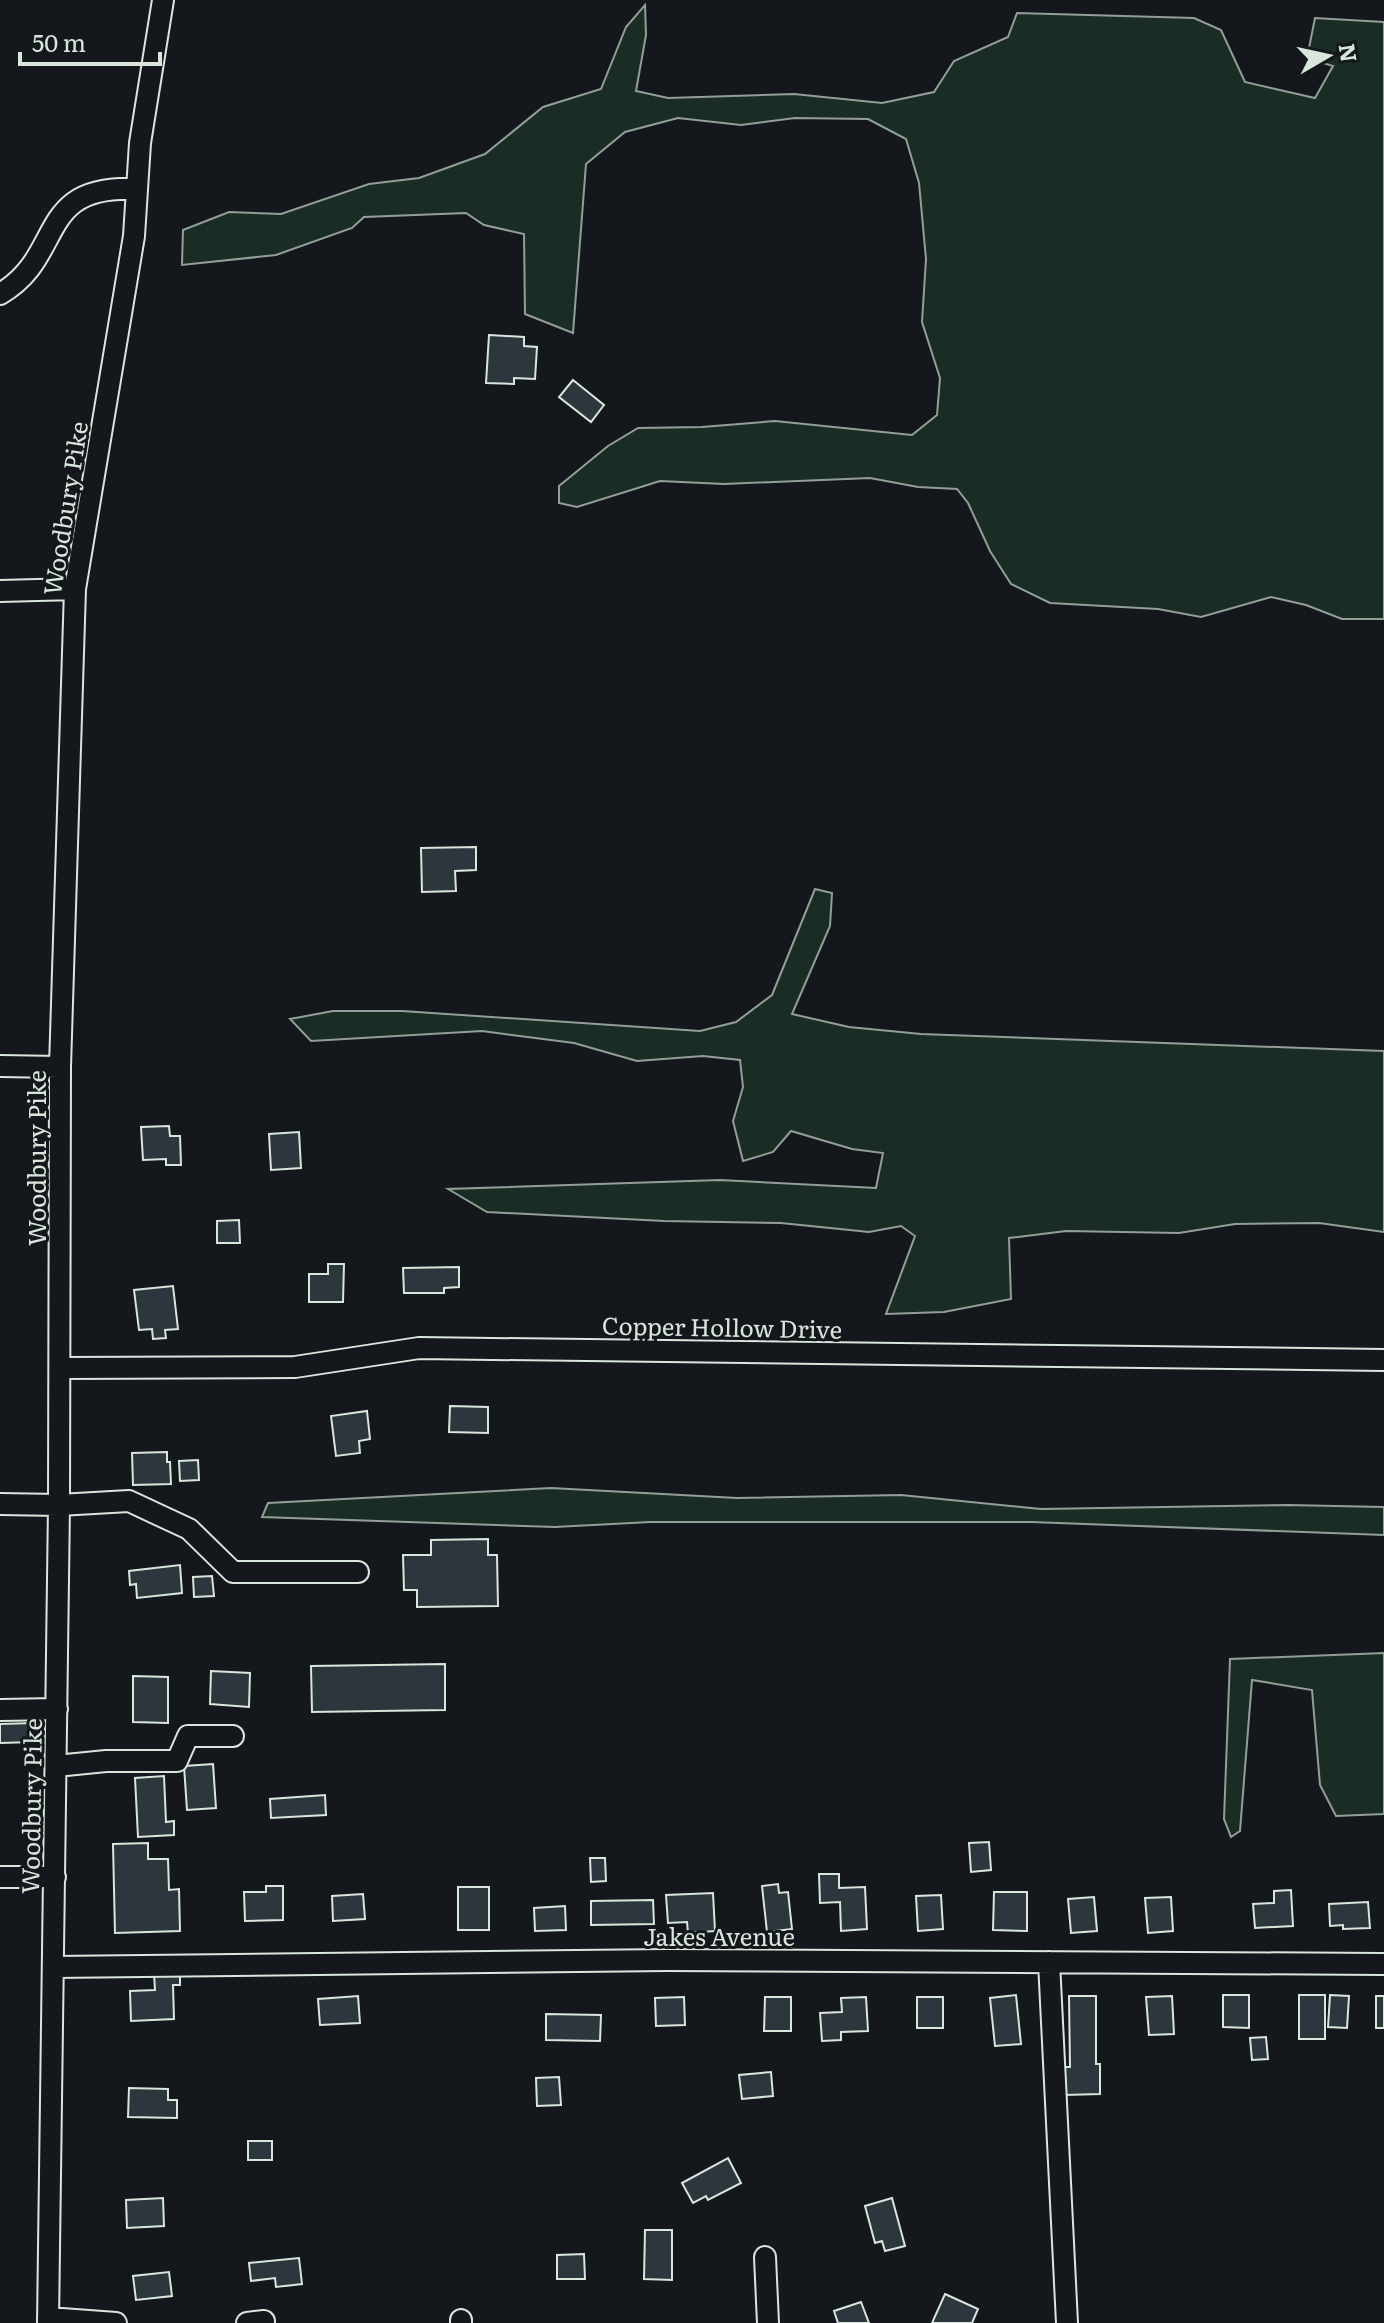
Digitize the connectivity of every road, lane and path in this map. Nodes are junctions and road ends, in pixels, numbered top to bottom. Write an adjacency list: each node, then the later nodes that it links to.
1 (163, 0): 2 (street, Woodbury Pike)
2 (137, 189): 3 (street); 4 (street, Woodbury Pike)
3 (0, 294)
4 (75, 589): 5 (street); 7 (street, Woodbury Pike)
5 (0, 591)
6 (0, 1066): 7 (street)
7 (60, 1067): 9 (street, Woodbury Pike)
8 (1384, 1360): 9 (street, Copper Hollow Drive)
9 (61, 1368): 11 (street, Woodbury Pike)
10 (0, 1504): 11 (street)
11 (59, 1505): 12 (street); 13 (street, Woodbury Pike)
12 (358, 1572)
13 (57, 1709): 14 (street); 16 (street, Woodbury Pike)
14 (0, 1710)
15 (233, 1736): 16 (street)
16 (56, 1766): 18 (street, Woodbury Pike)
17 (0, 1877): 18 (street)
18 (55, 1877): 21 (street, Woodbury Pike)
19 (1049, 1962): 20 (street, Jakes Avenue); 21 (street, Jakes Avenue); 26 (street)
20 (1384, 1964)
21 (54, 1967): 23 (street, Woodbury Pike)
22 (765, 2257): 25 (street)
23 (48, 2320): 24 (street)
24 (116, 2323)
25 (768, 2323)
26 (1067, 2323)

